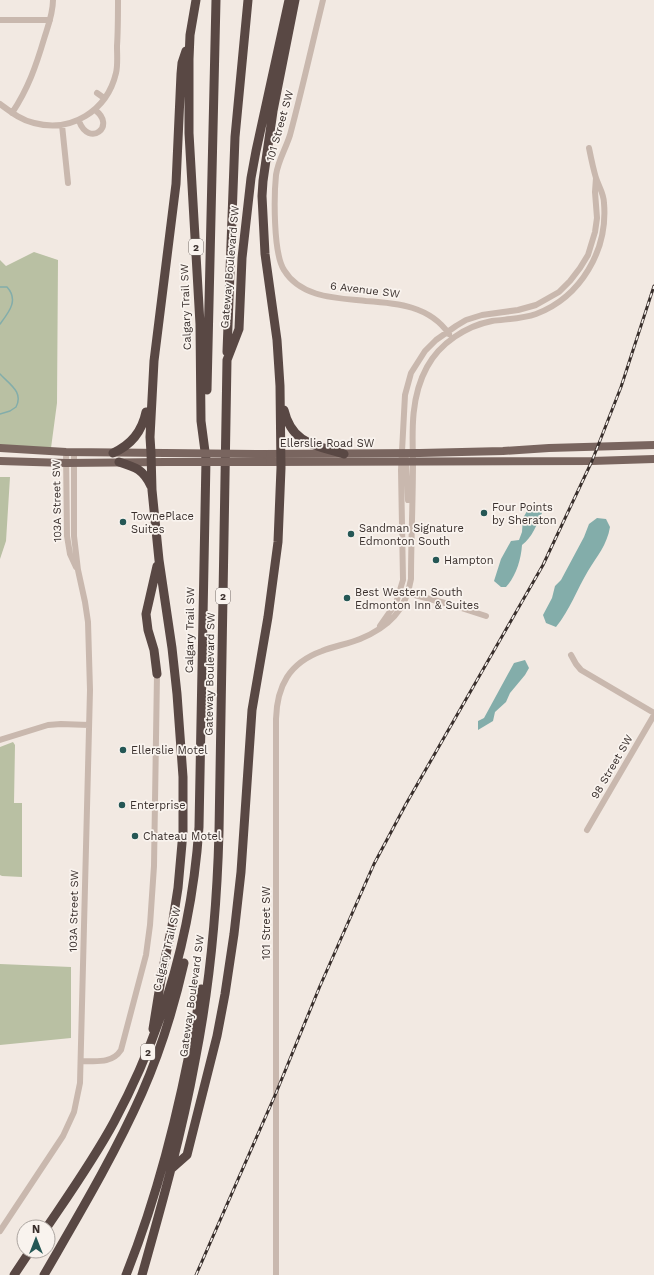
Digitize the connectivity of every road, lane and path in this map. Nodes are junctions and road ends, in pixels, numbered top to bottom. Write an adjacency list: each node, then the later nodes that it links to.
1 (53, 0): 10 (street)
2 (118, 0): 13 (street)
3 (196, 0): 11 (highway, Calgary Trail SW / 2)
4 (216, 0): 37 (highway)
5 (249, 0): 25 (highway)
6 (289, 0): 25 (highway, Gateway Boulevard SW / 2)
7 (295, 0): 27 (highway)
8 (323, 0): 22 (street, 101 Street SW)
9 (0, 20): 10 (street)
10 (50, 20): 16 (street)
11 (190, 35): 26 (highway); 37 (highway, Calgary Trail SW / 2)
12 (96, 92): 13 (street)
13 (104, 98): 15 (street)
14 (0, 104): 16 (street)
15 (95, 110): 17 (street); 17 (street)
16 (12, 113): 18 (street)
17 (79, 121): 18 (street)
18 (62, 125): 21 (street)
19 (589, 148): 20 (street)
20 (596, 178): 23 (street); 24 (street)
21 (68, 183)
22 (279, 259): 23 (street, 6 Avenue SW)
23 (447, 331): 24 (street, 6 Avenue SW); 32 (street)
24 (452, 339): 38 (street)
25 (227, 360): 59 (highway, Gateway Boulevard SW / 2)
26 (153, 375): 31 (highway); 34 (highway)
27 (280, 386): 33 (highway); 36 (highway)
28 (654, 445): 38 (main road, Ellerslie Road SW)
29 (0, 448): 30 (main road, Ellerslie Road SW)
30 (70, 452): 31 (main road, Ellerslie Road SW); 43 (street, 103A Street SW)
31 (113, 453): 34 (main road, Ellerslie Road SW)
32 (403, 453): 33 (main road, Ellerslie Road SW); 38 (main road, Ellerslie Road SW)
33 (344, 454): 36 (main road, Ellerslie Road SW)
34 (152, 458): 35 (main road, Ellerslie Road SW, bridge); 35 (main road, Ellerslie Road SW, bridge); 42 (main road, Ellerslie Road SW); 45 (highway)
35 (263, 458): 36 (main road, Ellerslie Road SW)
36 (281, 458): 38 (main road, Ellerslie Road SW); 62 (highway)
37 (206, 459): 58 (highway, Calgary Trail SW / 2)
38 (408, 459): 39 (main road, Ellerslie Road SW); 48 (street, 101 Street SW); 49 (street, 101 Street SW)
39 (654, 459)
40 (0, 461): 41 (main road, Ellerslie Road SW)
41 (50, 462): 43 (main road, Ellerslie Road SW); 44 (street)
42 (119, 462): 43 (main road, Ellerslie Road SW); 45 (highway)
43 (70, 463): 44 (street, 103A Street SW); 47 (street, 103A Street SW)
44 (66, 478): 47 (street, 103A Street SW)
45 (152, 490): 46 (highway)
46 (158, 552): 53 (highway); 60 (highway)
47 (78, 570): 55 (street, 103A Street SW)
48 (400, 592): 49 (street); 51 (street, 101 Street SW)
49 (407, 593): 50 (street); 51 (street, 101 Street SW)
50 (486, 616)
51 (376, 630): 70 (street, 101 Street SW)
52 (571, 655): 54 (street)
53 (158, 674): 61 (street, Calgary Trail SW)
54 (654, 714): 57 (street, 98 Street SW)
55 (89, 725): 56 (street); 61 (street, 103A Street SW)
56 (0, 740)
57 (587, 830)
58 (197, 857): 60 (highway, Calgary Trail SW / 2); 67 (highway)
59 (214, 918): 62 (highway, Gateway Boulevard SW / 2); 68 (highway)
60 (150, 1048): 63 (highway, Calgary Trail SW / 2)
61 (81, 1061): 64 (street, 103A Street SW)
62 (170, 1170): 69 (highway, Gateway Boulevard SW / 2)
63 (52, 1219)
64 (0, 1230)
65 (25, 1259): 66 (highway)
66 (14, 1275)
67 (44, 1275)
68 (126, 1275)
69 (142, 1275)
70 (276, 1275)

